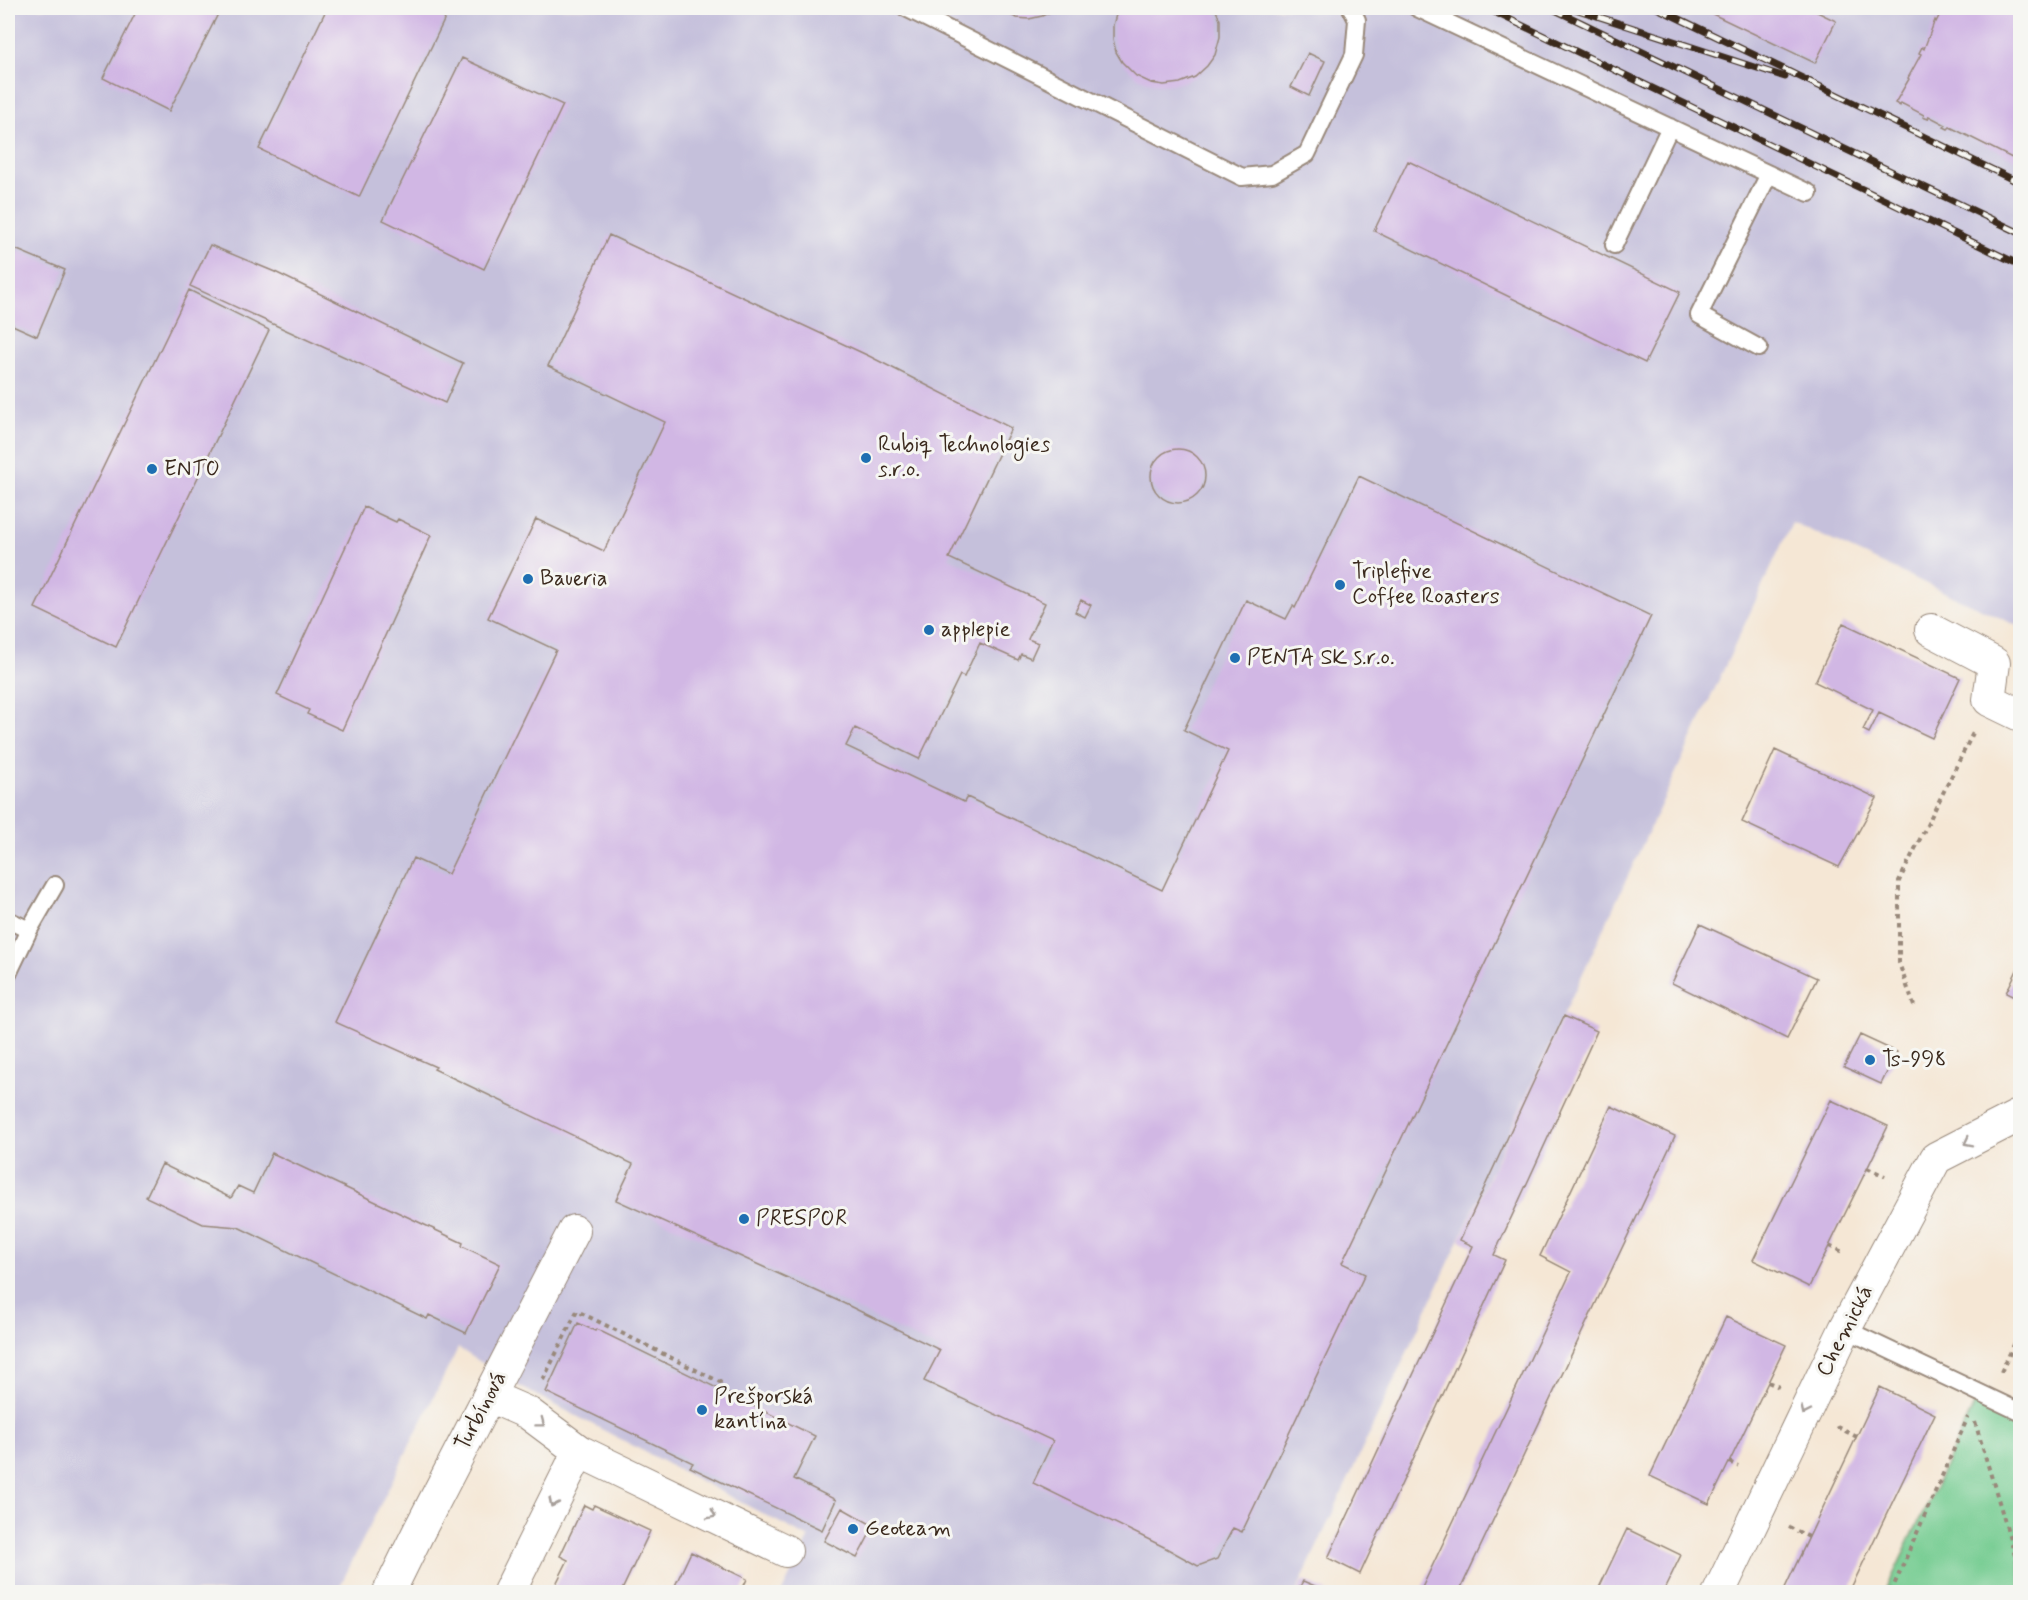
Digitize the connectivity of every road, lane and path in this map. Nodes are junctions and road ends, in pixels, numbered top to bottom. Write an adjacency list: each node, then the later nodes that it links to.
1 (906, 8): 2 (lane)
2 (1351, 8)
3 (1417, 8): 4 (lane)
4 (1670, 127): 5 (lane); 7 (lane)
5 (1769, 174): 6 (lane); 8 (lane)
6 (1809, 193)
7 (1614, 245)
8 (1759, 348)
9 (1931, 630): 10 (street)
10 (1989, 700): 11 (street); 16 (path)
11 (2020, 715)
12 (55, 885): 14 (lane)
13 (8, 920): 14 (lane)
14 (29, 930): 15 (lane)
15 (8, 974)
16 (1914, 1006)
17 (2020, 1115): 19 (street, Chemická, one-way to 19)
18 (574, 1231): 22 (street, Turbínová)
19 (1845, 1329): 23 (lane); 31 (street, Chemická, one-way to 31)
20 (2020, 1332): 23 (path)
21 (717, 1388): 25 (path)
22 (489, 1396): 25 (street); 29 (street, Turbínová)
23 (1989, 1397): 24 (lane)
24 (2020, 1412)
25 (528, 1413): 26 (street, one-way to 26)
26 (579, 1451): 27 (street, one-way to 27); 30 (street, one-way to 30)
27 (786, 1551)
28 (2020, 1572): 32 (path)
29 (389, 1593)
30 (510, 1593)
31 (1719, 1593)
32 (1891, 1593)

